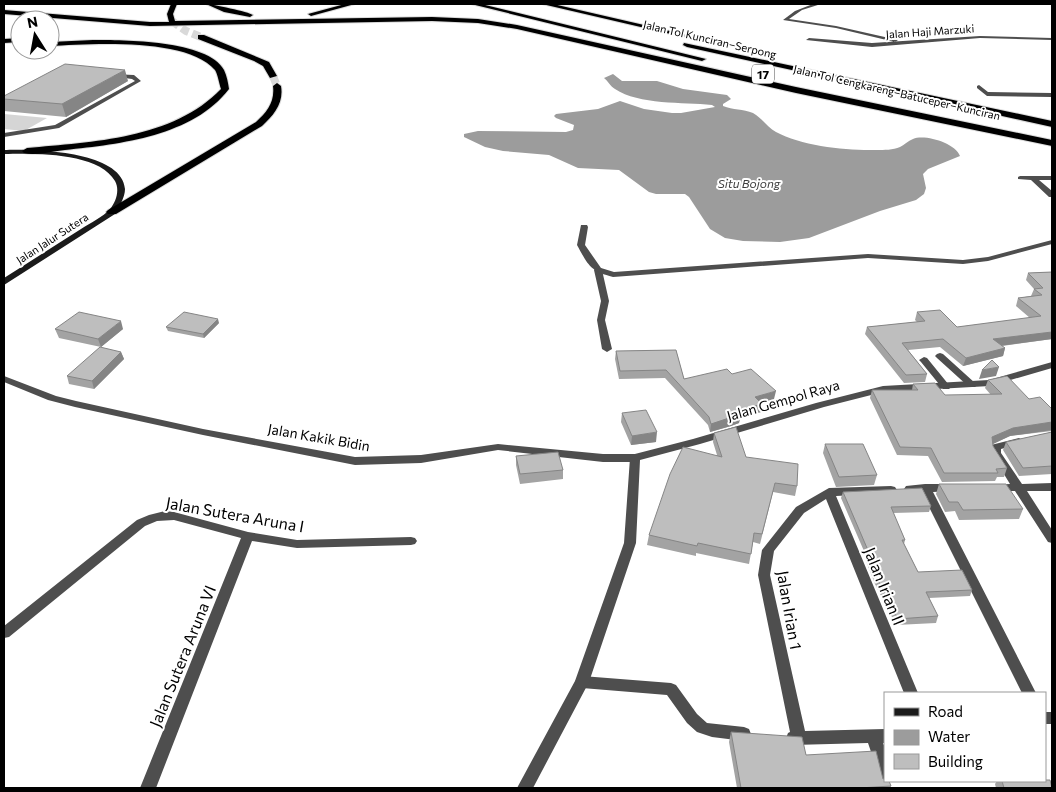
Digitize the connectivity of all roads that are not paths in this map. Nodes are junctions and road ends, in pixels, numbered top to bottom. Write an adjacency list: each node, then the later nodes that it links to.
1 (174, 4): 10 (highway)
2 (209, 4): 3 (highway)
3 (352, 4)
4 (474, 4): 27 (highway, Jalan Tol Cengkareng–Batuceper–Kunciran / 17)
5 (510, 4): 25 (highway, Jalan Tol Kunciran–Serpong / 17)
6 (545, 4): 24 (highway)
7 (819, 4): 17 (street)
8 (4, 12): 9 (highway)
9 (383, 20): 11 (highway); 28 (highway)
10 (172, 21)
11 (153, 32)
12 (125, 34): 14 (highway)
13 (201, 37): 20 (highway)
14 (60, 38)
15 (1052, 39): 17 (street, Jalan Haji Marzuki)
16 (809, 40): 17 (street, Jalan Haji Marzuki)
17 (907, 42)
18 (60, 44): 29 (highway)
19 (108, 75): 26 (street)
20 (273, 76)
21 (277, 86): 35 (highway)
22 (979, 88): 23 (street)
23 (1052, 95)
24 (1052, 119)
25 (1052, 124)
26 (4, 135)
27 (1052, 138)
28 (1052, 143)
29 (27, 151): 30 (main road); 35 (main road)
30 (4, 152)
31 (1020, 178): 32 (street)
32 (1033, 178): 33 (street); 34 (street)
33 (1050, 178)
34 (1052, 195)
35 (112, 212): 39 (main road, Jalan Jalur Sutera)
36 (584, 227): 38 (street)
37 (1052, 242): 38 (street)
38 (598, 270): 40 (street)
39 (4, 282)
40 (607, 349)
41 (940, 356): 45 (street)
42 (924, 360): 46 (street)
43 (1052, 365): 45 (street, Jalan Gempol Raya)
44 (4, 379): 48 (street, Jalan Kakik Bidin)
45 (972, 385): 46 (street, Jalan Gempol Raya)
46 (946, 386): 48 (street, Jalan Gempol Raya)
47 (1034, 438): 49 (street)
48 (635, 458): 59 (street)
49 (1019, 487): 50 (street); 53 (street); 56 (street)
50 (1052, 487)
51 (925, 488): 52 (street, Jalan Irian 1); 54 (street, Jalan Irian 1); 61 (street)
52 (967, 488)
53 (984, 488)
54 (829, 492): 60 (street, Jalan Irian II); 65 (street, Jalan Irian 1)
55 (248, 536): 57 (street, Jalan Sutera Aruna I); 58 (street, Jalan Sutera Aruna I); 67 (street, Jalan Sutera Aruna VI)
56 (1052, 539)
57 (411, 541)
58 (4, 633)
59 (582, 682): 62 (street); 68 (street)
60 (911, 692)
61 (1028, 692)
62 (761, 735)
63 (780, 737): 65 (street)
64 (879, 737): 65 (street); 66 (street)
65 (798, 738)
66 (884, 767)
67 (148, 788)
68 (525, 788)

